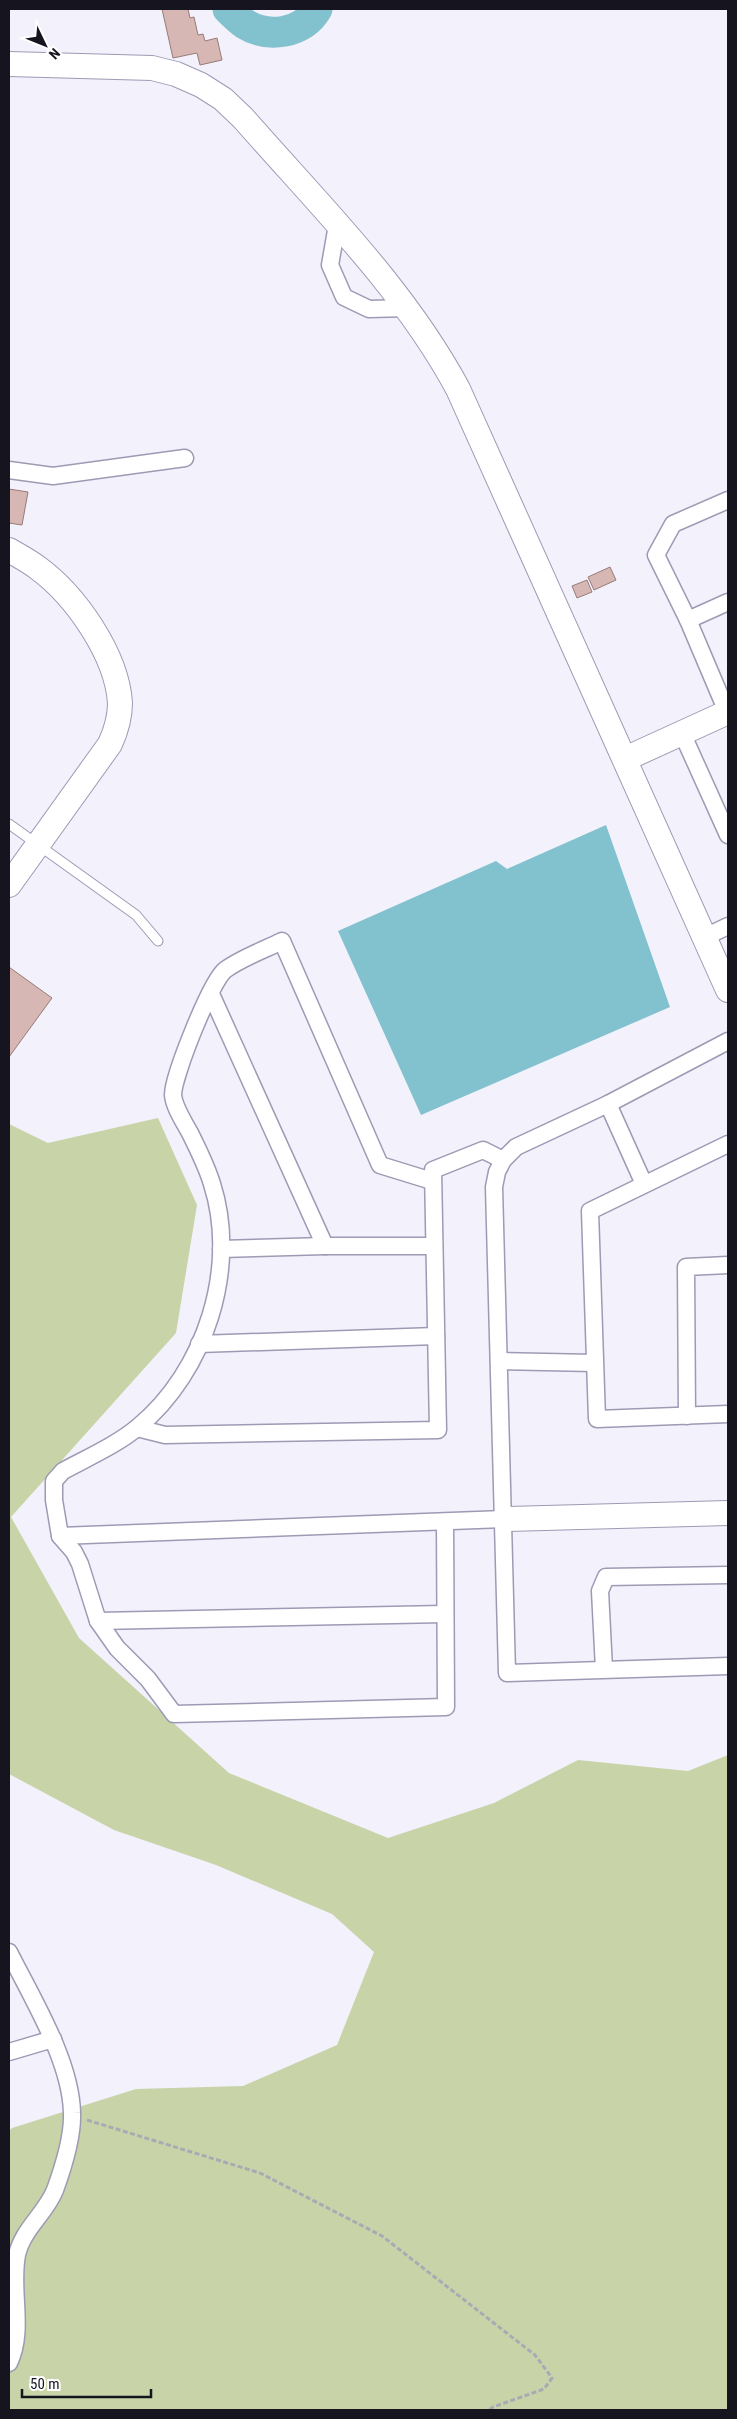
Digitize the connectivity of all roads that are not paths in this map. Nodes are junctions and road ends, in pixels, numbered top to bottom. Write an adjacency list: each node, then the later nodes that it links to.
1 (9, 64): 2 (street)
2 (337, 224): 3 (street); 3 (street)
3 (408, 308): 12 (street)
4 (185, 458): 5 (street)
5 (9, 470)
6 (728, 500): 9 (street)
7 (9, 550): 15 (street)
8 (728, 602): 9 (street)
9 (688, 620): 10 (street)
10 (727, 712): 11 (street)
11 (682, 733): 12 (street); 14 (street)
12 (625, 759): 18 (street)
13 (9, 824): 15 (lane)
14 (727, 829)
15 (38, 845): 16 (street); 19 (lane)
16 (9, 885)
17 (728, 926): 18 (street)
18 (704, 937): 20 (street)
19 (158, 941)
20 (728, 990)
21 (211, 994): 26 (street); 28 (street); 30 (street)
22 (728, 1041): 23 (street)
23 (608, 1104): 25 (street); 27 (street)
24 (728, 1144): 27 (street)
25 (503, 1160): 26 (street); 34 (street)
26 (432, 1181): 29 (street)
27 (644, 1184): 35 (street)
28 (325, 1246): 29 (street); 30 (street)
29 (434, 1246): 32 (street)
30 (221, 1249): 33 (street)
31 (728, 1265): 37 (street)
32 (436, 1336): 33 (street); 38 (street)
33 (199, 1344): 38 (street)
34 (499, 1361): 35 (street); 40 (street)
35 (594, 1363): 37 (street)
36 (728, 1414): 37 (street)
37 (687, 1416)
38 (137, 1428): 42 (street)
39 (728, 1514): 40 (street)
40 (504, 1519): 41 (street); 47 (street)
41 (445, 1522): 42 (street); 44 (street)
42 (60, 1536): 45 (street)
43 (728, 1575): 47 (street)
44 (444, 1614): 45 (street); 45 (street)
45 (98, 1621)
46 (728, 1666): 47 (street)
47 (604, 1669)
48 (9, 1952): 49 (street)
49 (53, 2039): 50 (street); 51 (street)
50 (9, 2052)
51 (9, 2363)

